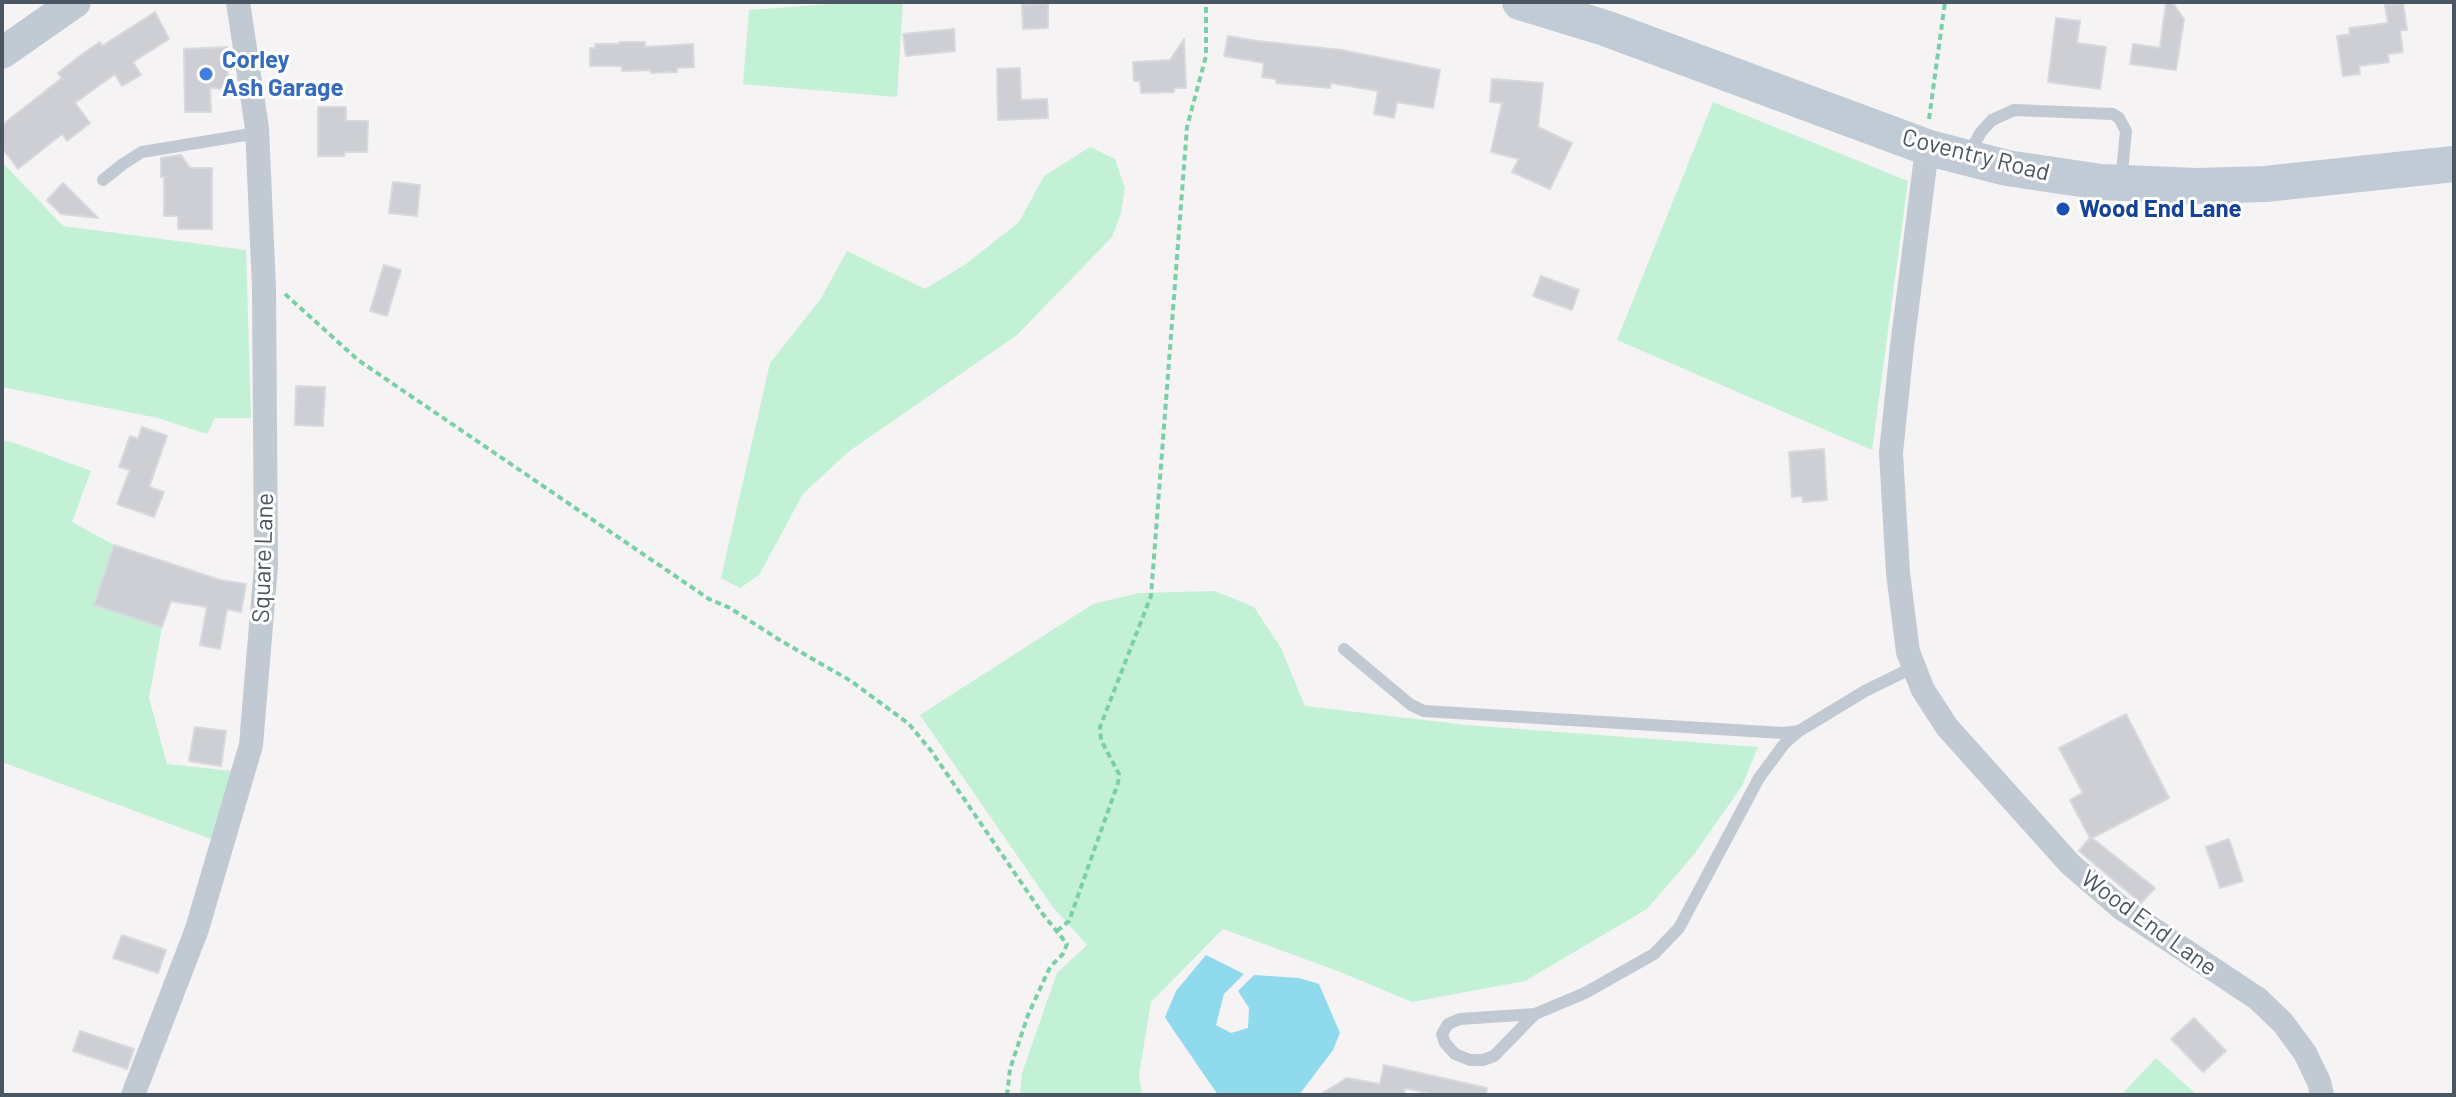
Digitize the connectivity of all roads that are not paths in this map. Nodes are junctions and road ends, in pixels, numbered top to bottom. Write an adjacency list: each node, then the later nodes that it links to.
1 (75, 2): 4 (street)
2 (238, 2): 5 (street, Square Lane)
3 (1520, 2): 6 (main road, Coventry Road)
4 (2, 53)
5 (257, 133): 9 (lane); 15 (street, Square Lane)
6 (1925, 147): 7 (main road, Coventry Road); 12 (street, Wood End Lane)
7 (1967, 158): 10 (main road, Coventry Road); 10 (lane)
8 (2454, 164): 10 (main road, Coventry Road)
9 (103, 180)
10 (2121, 183)
11 (1344, 649): 13 (lane)
12 (1914, 667): 13 (lane); 16 (street, Wood End Lane)
13 (1799, 731): 14 (lane)
14 (1535, 1014): 14 (lane)
15 (133, 1095)
16 (2322, 1095)

